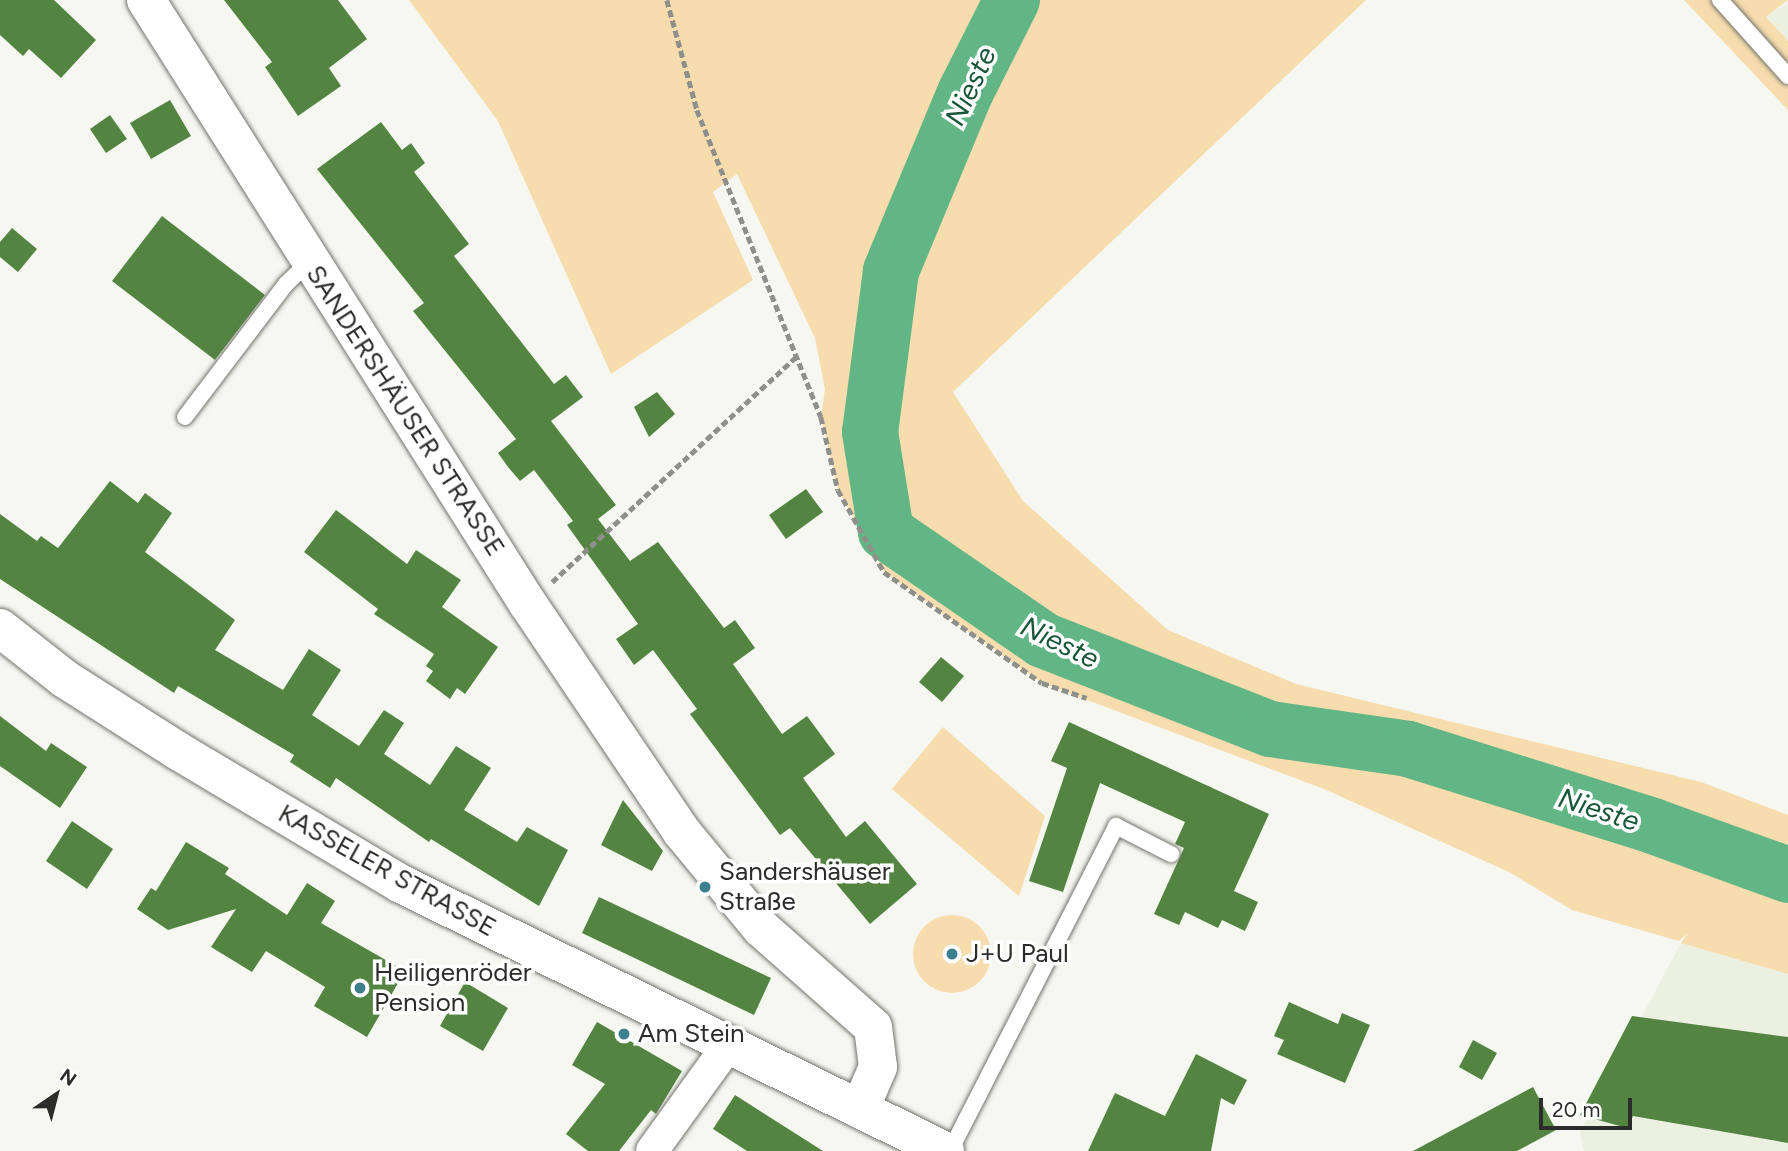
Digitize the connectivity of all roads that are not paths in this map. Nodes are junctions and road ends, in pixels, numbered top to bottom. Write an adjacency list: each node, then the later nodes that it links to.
1 (146, 0): 4 (street, SANDERSHÄUSER STRASSE)
2 (1720, 0): 3 (lane)
3 (1788, 76)
4 (309, 262): 5 (lane); 9 (street, SANDERSHÄUSER STRASSE)
5 (185, 416)
6 (0, 628): 8 (street, KASSELER STRASSE)
7 (1171, 854): 11 (lane)
8 (727, 1046): 9 (street, KASSELER STRASSE); 10 (street)
9 (860, 1109): 11 (street, KASSELER STRASSE)
10 (652, 1151)
11 (948, 1151)

